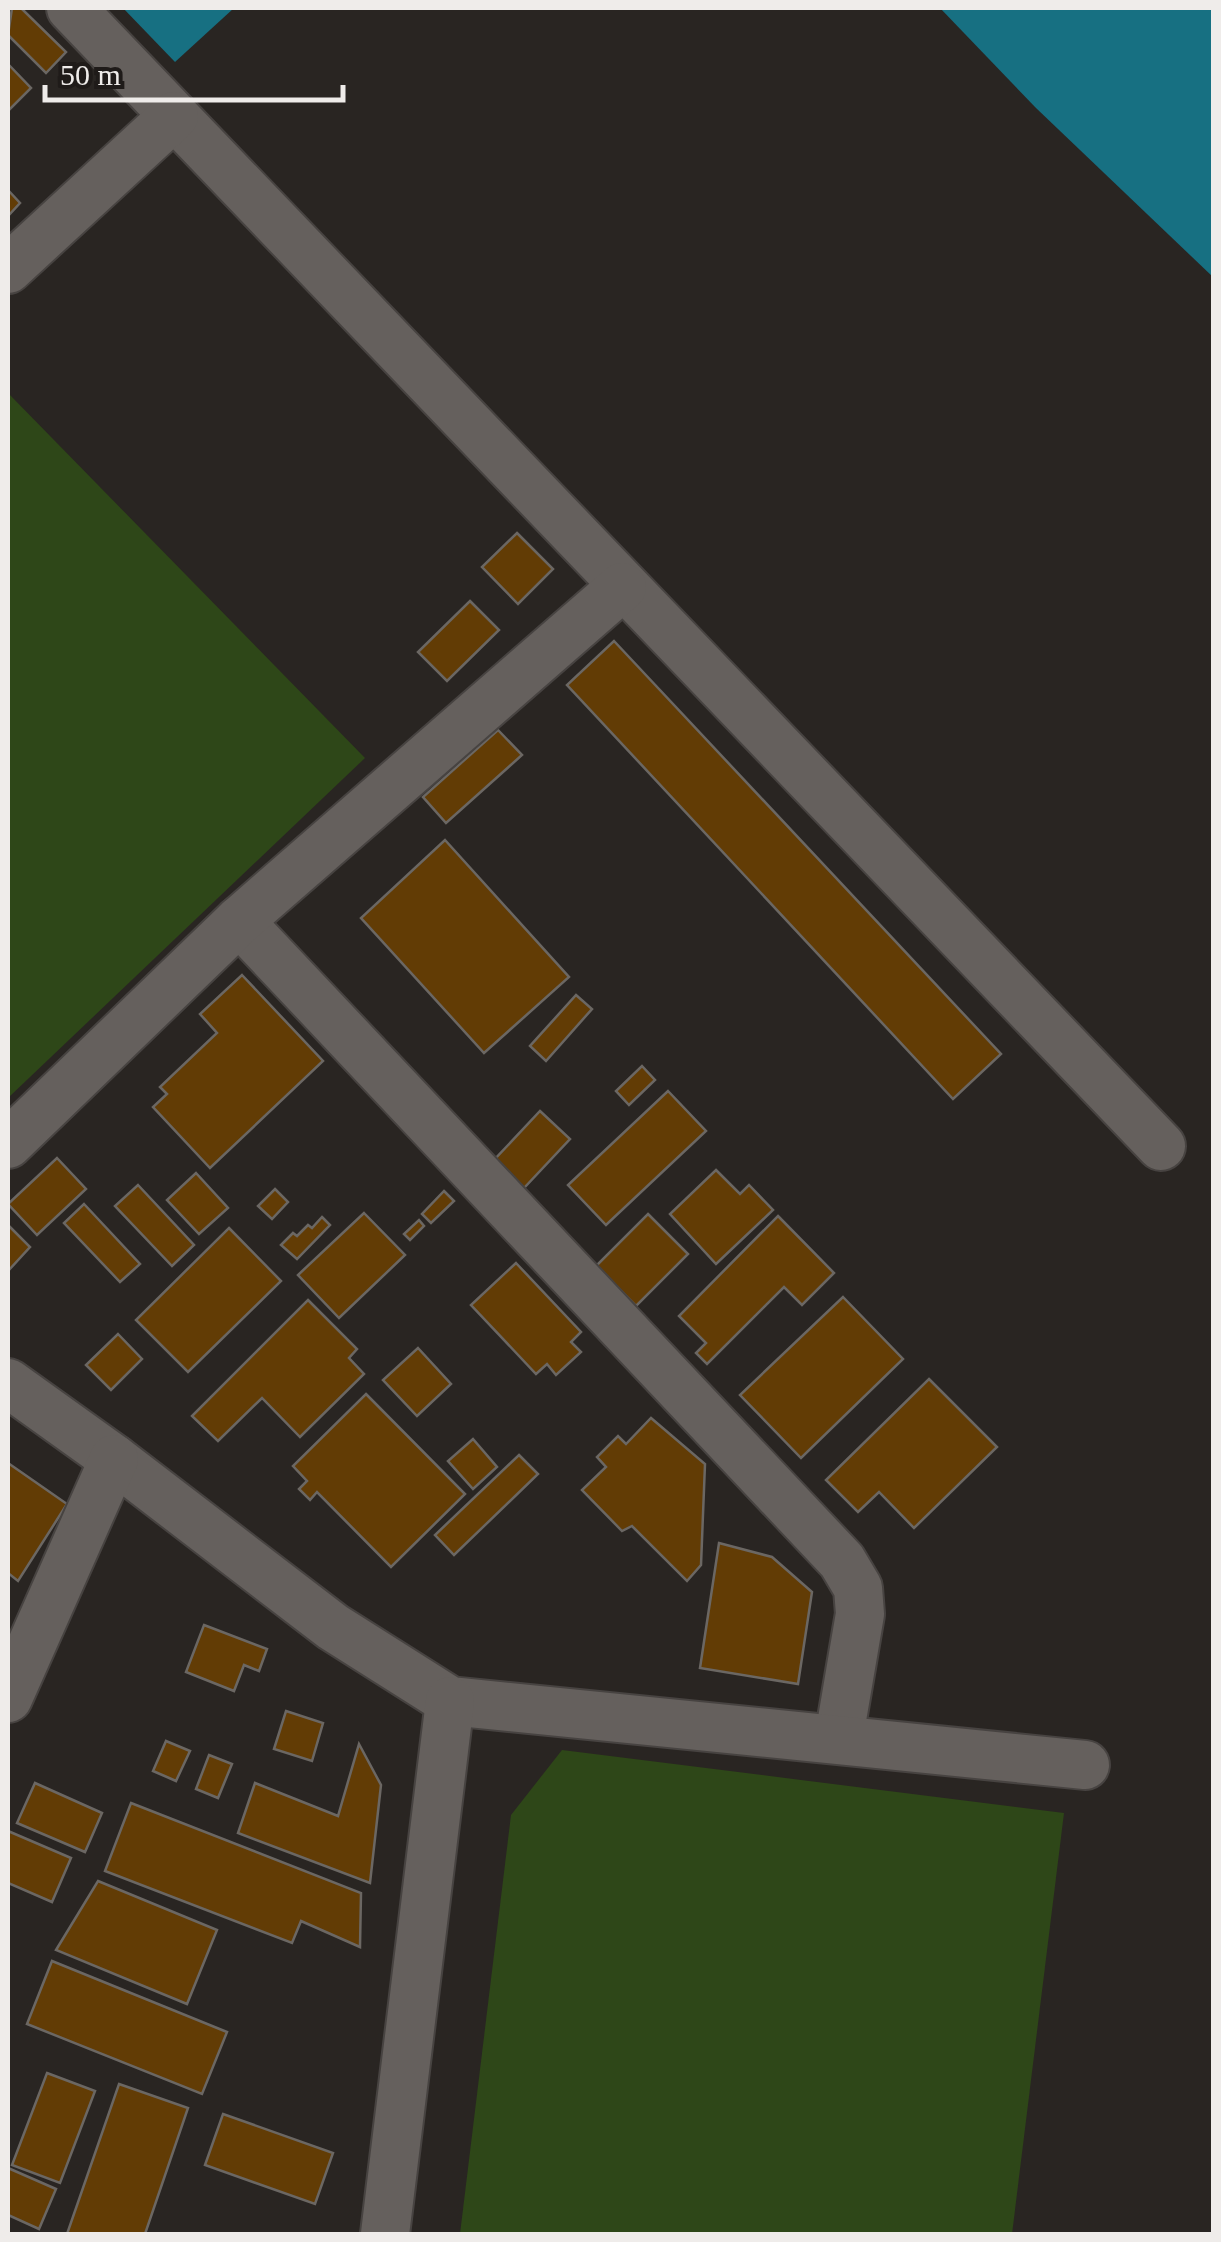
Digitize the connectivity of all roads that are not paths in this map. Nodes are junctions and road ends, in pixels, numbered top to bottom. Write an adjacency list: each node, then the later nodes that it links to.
1 (71, 8): 2 (street)
2 (174, 116): 3 (street); 4 (street)
3 (8, 268)
4 (622, 587): 5 (street); 7 (street)
5 (240, 922): 6 (street); 12 (street)
6 (8, 1144)
7 (1160, 1146)
8 (8, 1383): 9 (street)
9 (114, 1459): 10 (street); 11 (street)
10 (8, 1698)
11 (450, 1701): 12 (street); 14 (street)
12 (839, 1737): 13 (street)
13 (1084, 1766)
14 (385, 2234)

